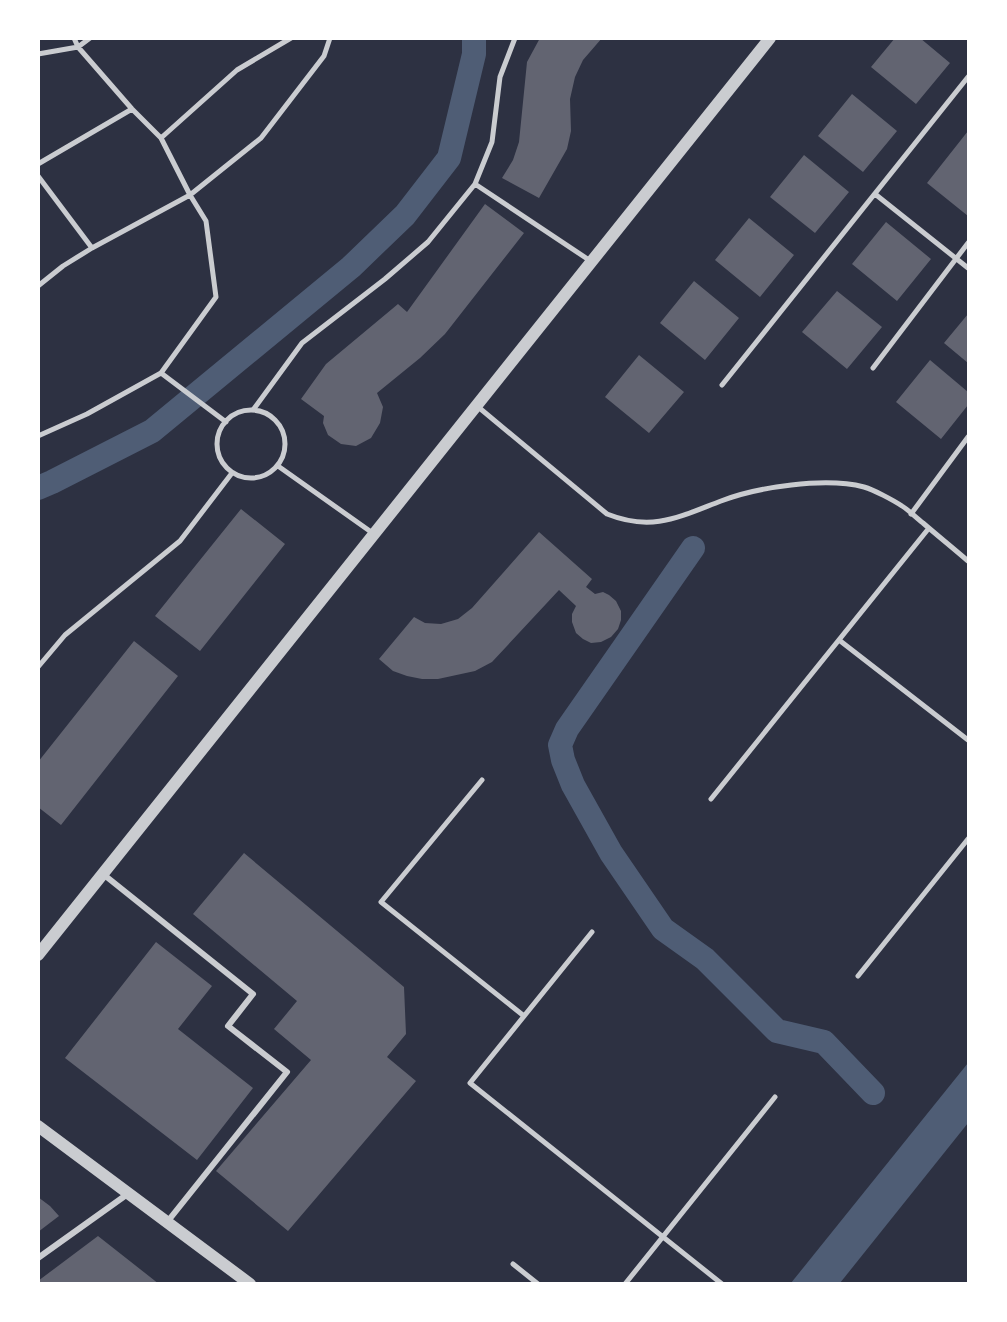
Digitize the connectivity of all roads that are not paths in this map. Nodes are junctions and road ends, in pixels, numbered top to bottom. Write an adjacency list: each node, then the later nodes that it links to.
1 (74, 38): 7 (lane)
2 (90, 38): 7 (lane)
3 (291, 38): 11 (lane)
4 (330, 38): 16 (lane)
5 (515, 38): 14 (lane)
6 (770, 38): 20 (street)
7 (78, 47): 8 (lane); 10 (lane)
8 (38, 54)
9 (968, 77): 15 (lane)
10 (132, 109): 11 (lane); 12 (lane)
11 (161, 138): 16 (lane)
12 (38, 164)
13 (38, 176): 18 (lane)
14 (475, 184): 20 (lane); 27 (lane)
15 (875, 194): 19 (lane); 25 (lane)
16 (190, 195): 18 (lane); 24 (lane)
17 (968, 243): 19 (lane)
18 (92, 248): 22 (lane)
19 (957, 259): 21 (lane); 23 (lane)
20 (592, 262): 26 (street)
21 (968, 268)
22 (38, 286)
23 (873, 368)
24 (162, 373): 28 (lane); 29 (lane)
25 (722, 385)
26 (477, 406): 33 (lane); 35 (street)
27 (253, 410): 28 (lane); 31 (lane)
28 (226, 422): 32 (lane)
29 (38, 436)
30 (968, 437): 33 (lane)
31 (278, 466): 32 (lane); 35 (lane)
32 (232, 473): 38 (lane)
33 (911, 513): 34 (lane)
34 (929, 528): 36 (lane); 37 (lane)
35 (374, 534): 43 (street)
36 (968, 561)
37 (839, 640): 39 (lane); 41 (lane)
38 (38, 667)
39 (968, 740)
40 (482, 780): 47 (lane)
41 (711, 799)
42 (968, 839): 46 (lane)
43 (103, 874): 45 (street); 51 (street)
44 (592, 932): 47 (lane)
45 (38, 955)
46 (858, 976)
47 (524, 1016): 52 (lane)
48 (775, 1097): 52 (lane)
49 (38, 1126): 50 (street)
50 (129, 1193): 51 (street); 53 (street)
51 (168, 1222): 55 (street)
52 (663, 1236): 57 (lane); 58 (lane)
53 (38, 1258)
54 (513, 1264): 56 (lane)
55 (250, 1283)
56 (538, 1283)
57 (625, 1283)
58 (722, 1283)

